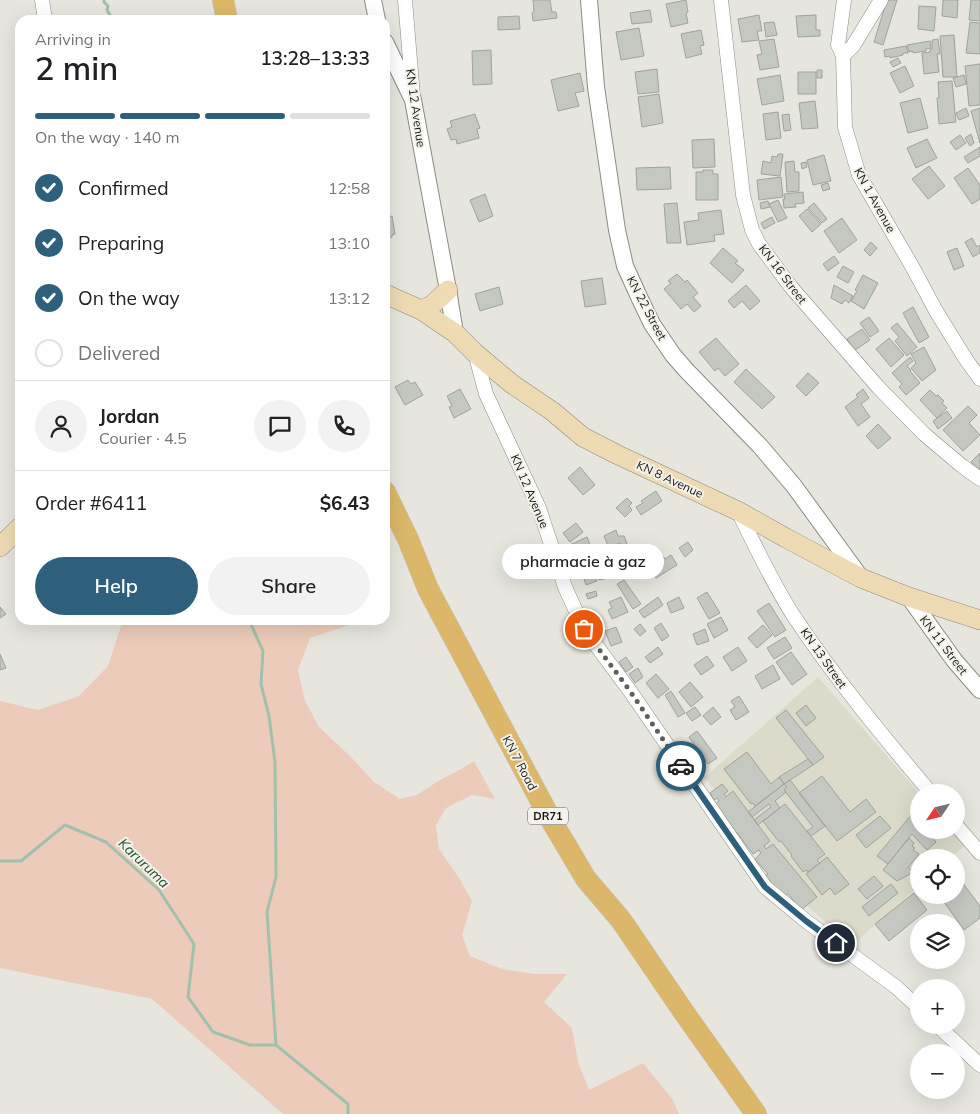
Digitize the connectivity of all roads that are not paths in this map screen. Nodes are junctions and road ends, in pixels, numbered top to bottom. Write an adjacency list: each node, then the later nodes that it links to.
1 (42, 0): 9 (street)
2 (223, 0): 10 (main road)
3 (373, 0): 11 (street)
4 (406, 0): 14 (street, KN 12 Avenue)
5 (589, 0): 26 (street, KN 22 Street)
6 (721, 0): 21 (street, KN 16 Street)
7 (844, 0): 13 (street, KN 1 Avenue)
8 (881, 0): 13 (street)
9 (44, 15)
10 (226, 15)
11 (376, 15)
12 (390, 52): 14 (street)
13 (843, 56): 20 (street, KN 1 Avenue)
14 (413, 100): 15 (street, KN 12 Avenue)
15 (448, 290): 17 (main road); 18 (street, KN 12 Avenue)
16 (390, 296): 17 (main road, KN 8 Avenue)
17 (421, 310): 18 (main road, KN 8 Avenue)
18 (455, 333): 19 (main road, KN 8 Avenue)
19 (475, 353): 23 (main road, KN 8 Avenue); 33 (street, KN 12 Avenue)
20 (980, 379)
21 (980, 479)
22 (390, 502): 36 (main road, KN 7 Road / DR71)
23 (738, 511): 26 (main road, KN 8 Avenue); 30 (street, KN 13 Street)
24 (15, 532): 25 (main road)
25 (0, 547)
26 (861, 578): 27 (main road, KN 8 Avenue)
27 (909, 597): 28 (main road, KN 8 Avenue); 29 (street, KN 11 Street)
28 (980, 620)
29 (980, 690)
30 (923, 784)
31 (965, 835): 32 (street)
32 (980, 852)
33 (910, 1000)
34 (947, 1034): 35 (street)
35 (980, 1065)
36 (756, 1114)

